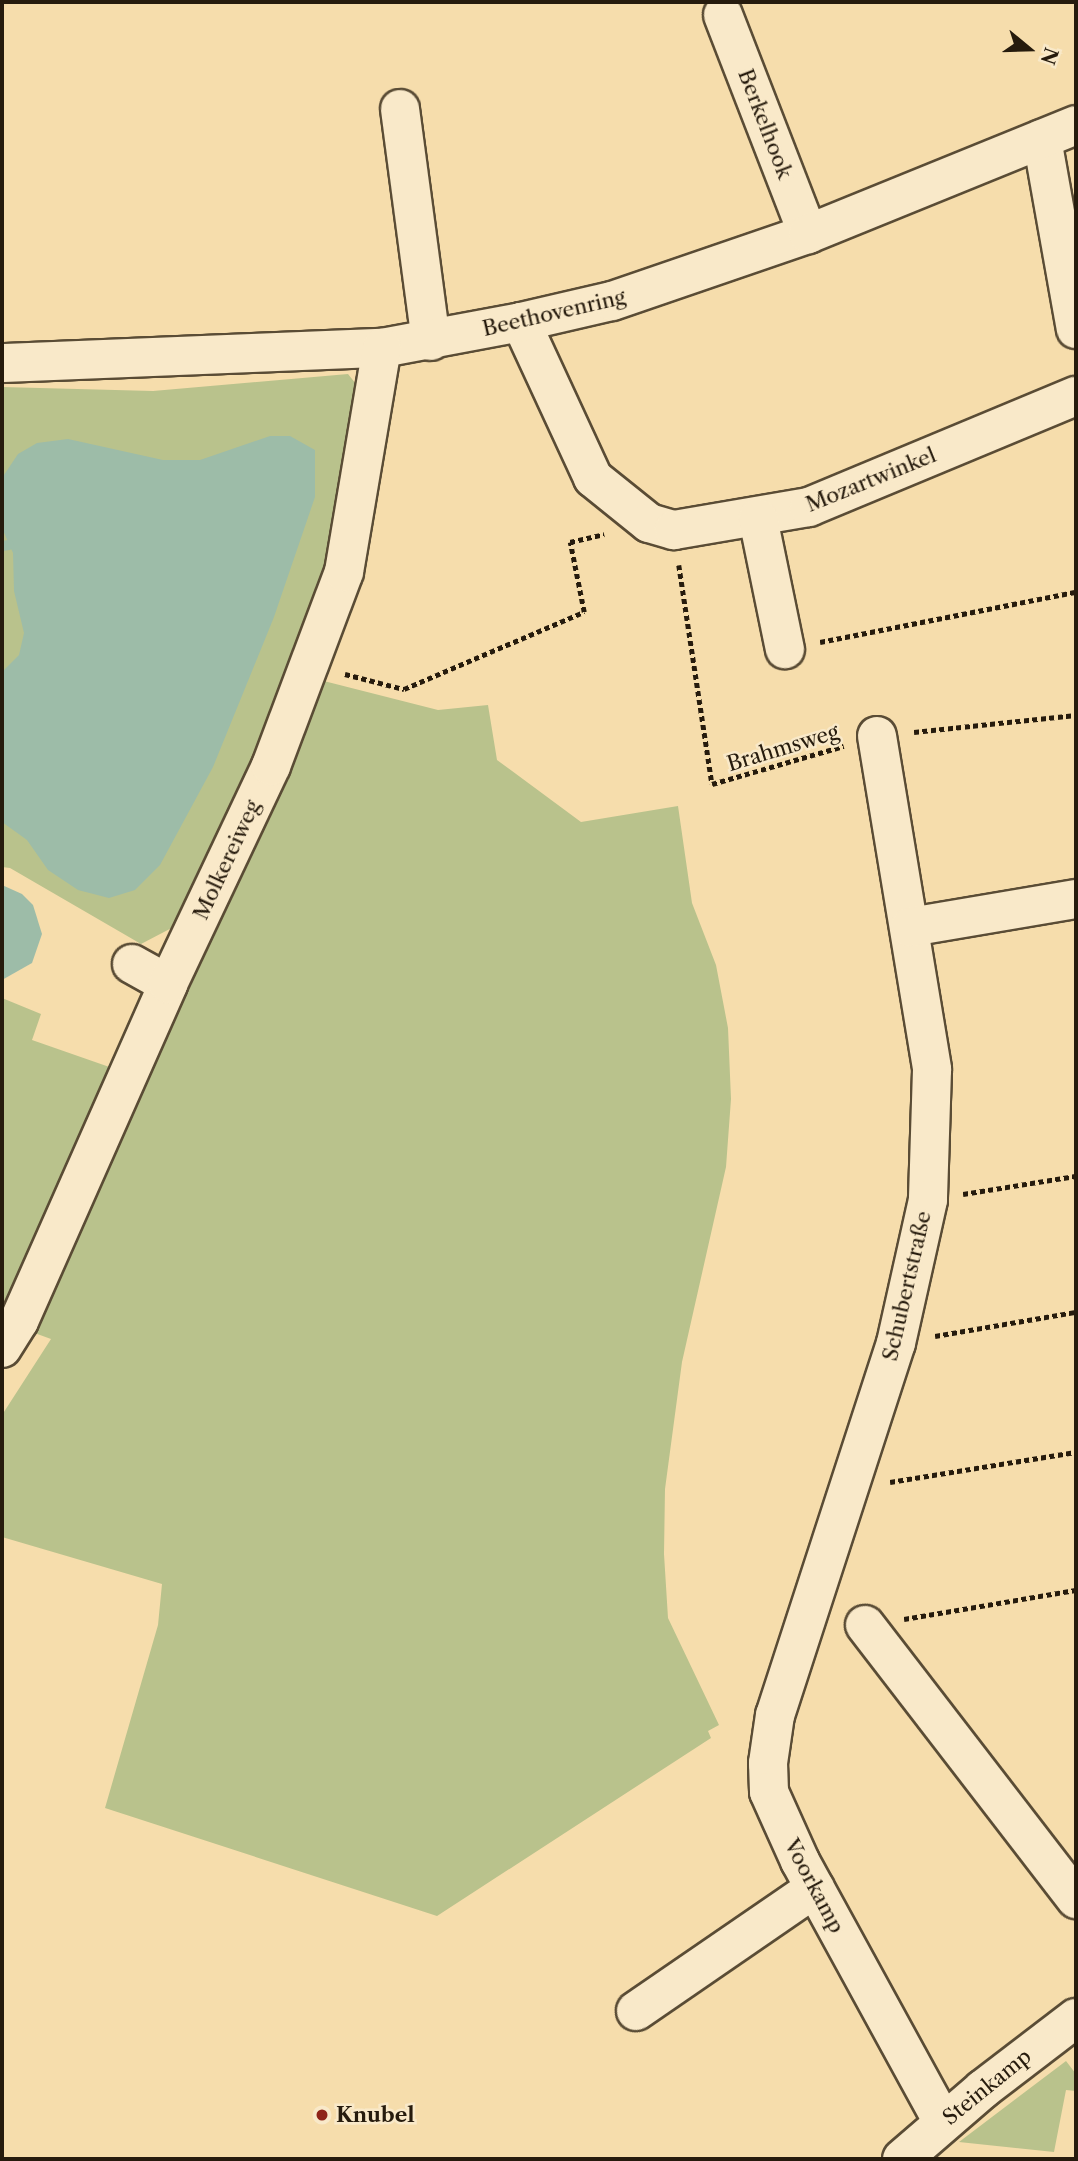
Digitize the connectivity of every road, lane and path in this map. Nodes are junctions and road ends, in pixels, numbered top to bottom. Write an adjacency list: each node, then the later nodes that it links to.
1 (723, 15): 4 (street, Berkelhook)
2 (400, 109): 7 (street)
3 (1059, 132): 4 (street, Beethovenring); 6 (street)
4 (808, 233): 5 (street, Beethovenring)
5 (521, 321): 7 (street, Beethovenring); 12 (street)
6 (1076, 329)
7 (431, 341): 8 (street, Beethovenring)
8 (382, 348): 9 (street, Beethovenring); 15 (street, Molkereiweg)
9 (2, 363)
10 (1076, 396): 11 (street, Mozartwinkel)
11 (758, 518): 12 (street, Mozartwinkel); 14 (street)
12 (662, 526): 15 (path); 17 (path, Brahmsweg)
13 (1076, 592): 14 (path)
14 (785, 649)
15 (309, 665): 21 (street, Molkereiweg)
16 (1076, 715): 17 (path, Brahmsweg)
17 (877, 736): 19 (street, Schubertstraße)
18 (1076, 899): 19 (street)
19 (910, 927): 23 (street, Schubertstraße)
20 (132, 964): 21 (street)
21 (168, 984): 26 (street, Molkereiweg)
22 (1076, 1176): 23 (path)
23 (928, 1200): 25 (street, Schubertstraße)
24 (1076, 1312): 25 (path)
25 (896, 1343): 28 (street, Schubertstraße)
26 (2, 1348)
27 (1076, 1452): 28 (path)
28 (848, 1488): 31 (street, Schubertstraße)
29 (1076, 1590): 30 (path)
30 (865, 1625): 33 (street)
31 (804, 1633): 32 (street, Voorkamp)
32 (815, 1888): 34 (street); 36 (street, Voorkamp)
33 (1076, 1899)
34 (636, 2011)
35 (1076, 2018): 36 (street, Steinkamp)
36 (943, 2122): 37 (street, Steinkamp)
37 (902, 2159)

